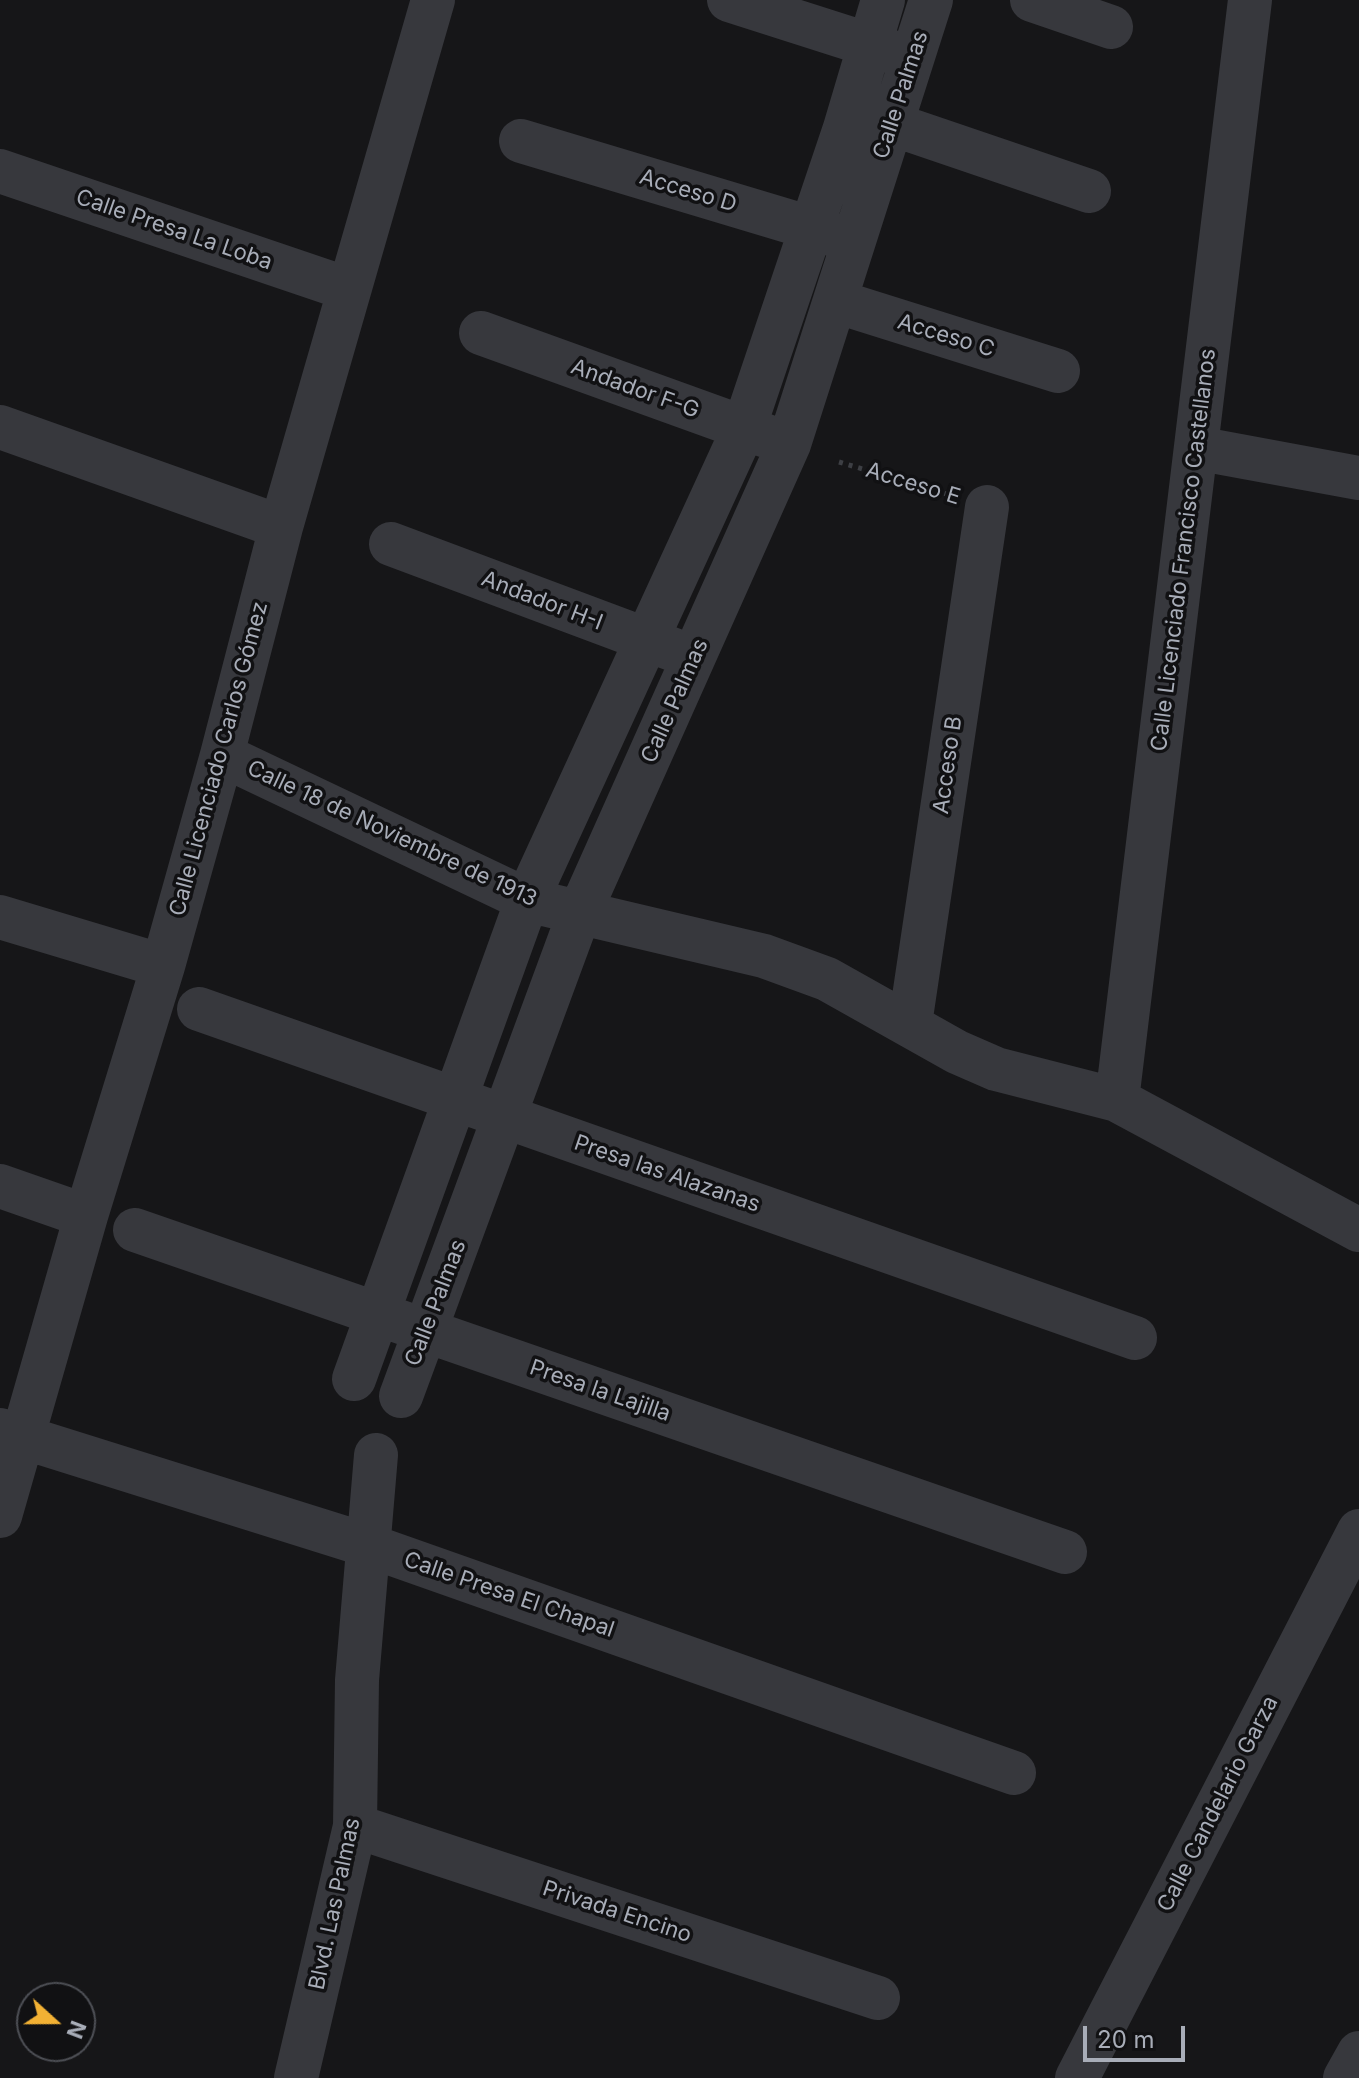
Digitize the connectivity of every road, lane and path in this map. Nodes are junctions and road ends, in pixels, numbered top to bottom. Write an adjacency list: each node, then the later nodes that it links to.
1 (433, 0): 16 (street, Calle Licenciado Carlos Gómez)
2 (729, 0): 8 (street)
3 (883, 0): 8 (street, Calle Palmas)
4 (931, 0): 9 (street, Calle Palmas)
5 (1032, 0): 7 (street)
6 (1250, 0): 23 (street, Calle Licenciado Francisco Castellanos)
7 (1111, 27)
8 (870, 45): 9 (street); 14 (street, Calle Palmas)
9 (913, 58): 10 (street, Calle Palmas)
10 (892, 124): 13 (street); 15 (street, Calle Palmas)
11 (521, 141): 14 (street, Acceso D)
12 (0, 171): 16 (street, Calle Presa La Loba)
13 (1089, 191)
14 (812, 228): 15 (street, Acceso D); 21 (street, Calle Palmas)
15 (854, 241): 17 (street, Calle Palmas)
16 (348, 289): 27 (street, Calle Licenciado Carlos Gómez)
17 (835, 301): 19 (street, Acceso C); 22 (street, Calle Palmas)
18 (481, 333): 21 (street, Andador F-G)
19 (1058, 371)
20 (0, 427): 27 (street)
21 (744, 428): 22 (street, Andador F-G); 29 (street, Calle Palmas)
22 (789, 444): 30 (street, Calle Palmas)
23 (1196, 448): 25 (street); 39 (street, Calle Licenciado Francisco Castellanos)
24 (839, 462): 26 (path, Acceso E)
25 (1359, 478)
26 (987, 507): 37 (street, Acceso B)
27 (281, 527): 31 (street, Calle Licenciado Carlos Gómez)
28 (391, 544): 29 (street, Andador H-I)
29 (648, 641): 30 (street, Andador H-I); 32 (street, Calle Palmas)
30 (694, 658): 33 (street, Calle Palmas)
31 (222, 755): 32 (street, Calle 18 de Noviembre de 1913); 35 (street, Calle Licenciado Carlos Gómez)
32 (527, 900): 33 (street, Calle 18 de Noviembre de 1913); 38 (street, Calle Palmas)
33 (579, 914): 37 (street, Calle 18 de Noviembre de 1913); 40 (street, Calle Palmas)
34 (0, 917): 35 (street)
35 (163, 966): 42 (street, Calle Licenciado Carlos Gómez)
36 (199, 1009): 38 (street, Presa las Alazanas)
37 (910, 1024): 39 (street, Calle 18 de Noviembre de 1913)
38 (456, 1099): 40 (street, Presa las Alazanas); 45 (street, Calle Palmas)
39 (1117, 1100): 44 (street, Calle 18 de Noviembre de 1913)
40 (505, 1117): 46 (street, Calle Palmas); 47 (street, Presa las Alazanas)
41 (0, 1186): 42 (street)
42 (86, 1216): 50 (street, Calle Licenciado Carlos Gómez)
43 (135, 1230): 45 (street, Presa la Lajilla)
44 (1359, 1230)
45 (377, 1314): 46 (street, Presa la Lajilla); 48 (street, Calle Palmas)
46 (426, 1331): 49 (street, Calle Palmas); 55 (street, Presa la Lajilla)
47 (1135, 1338)
48 (354, 1379)
49 (401, 1396)
50 (10, 1434): 52 (street, Calle Licenciado Carlos Gómez); 54 (street, Calle Presa El Chapal)
51 (376, 1455): 54 (street)
52 (0, 1516)
53 (1359, 1531): 61 (street, Calle Candelario Garza)
54 (370, 1546): 56 (street, Calle Presa El Chapal); 57 (street, Blvd. Las Palmas)
55 (1065, 1552)
56 (1014, 1773)
57 (355, 1826): 58 (street, Privada Encino); 60 (street, Blvd. Las Palmas)
58 (878, 1998)
59 (1359, 2053): 62 (street)
60 (296, 2078)
61 (1077, 2078)
62 (1345, 2078)

